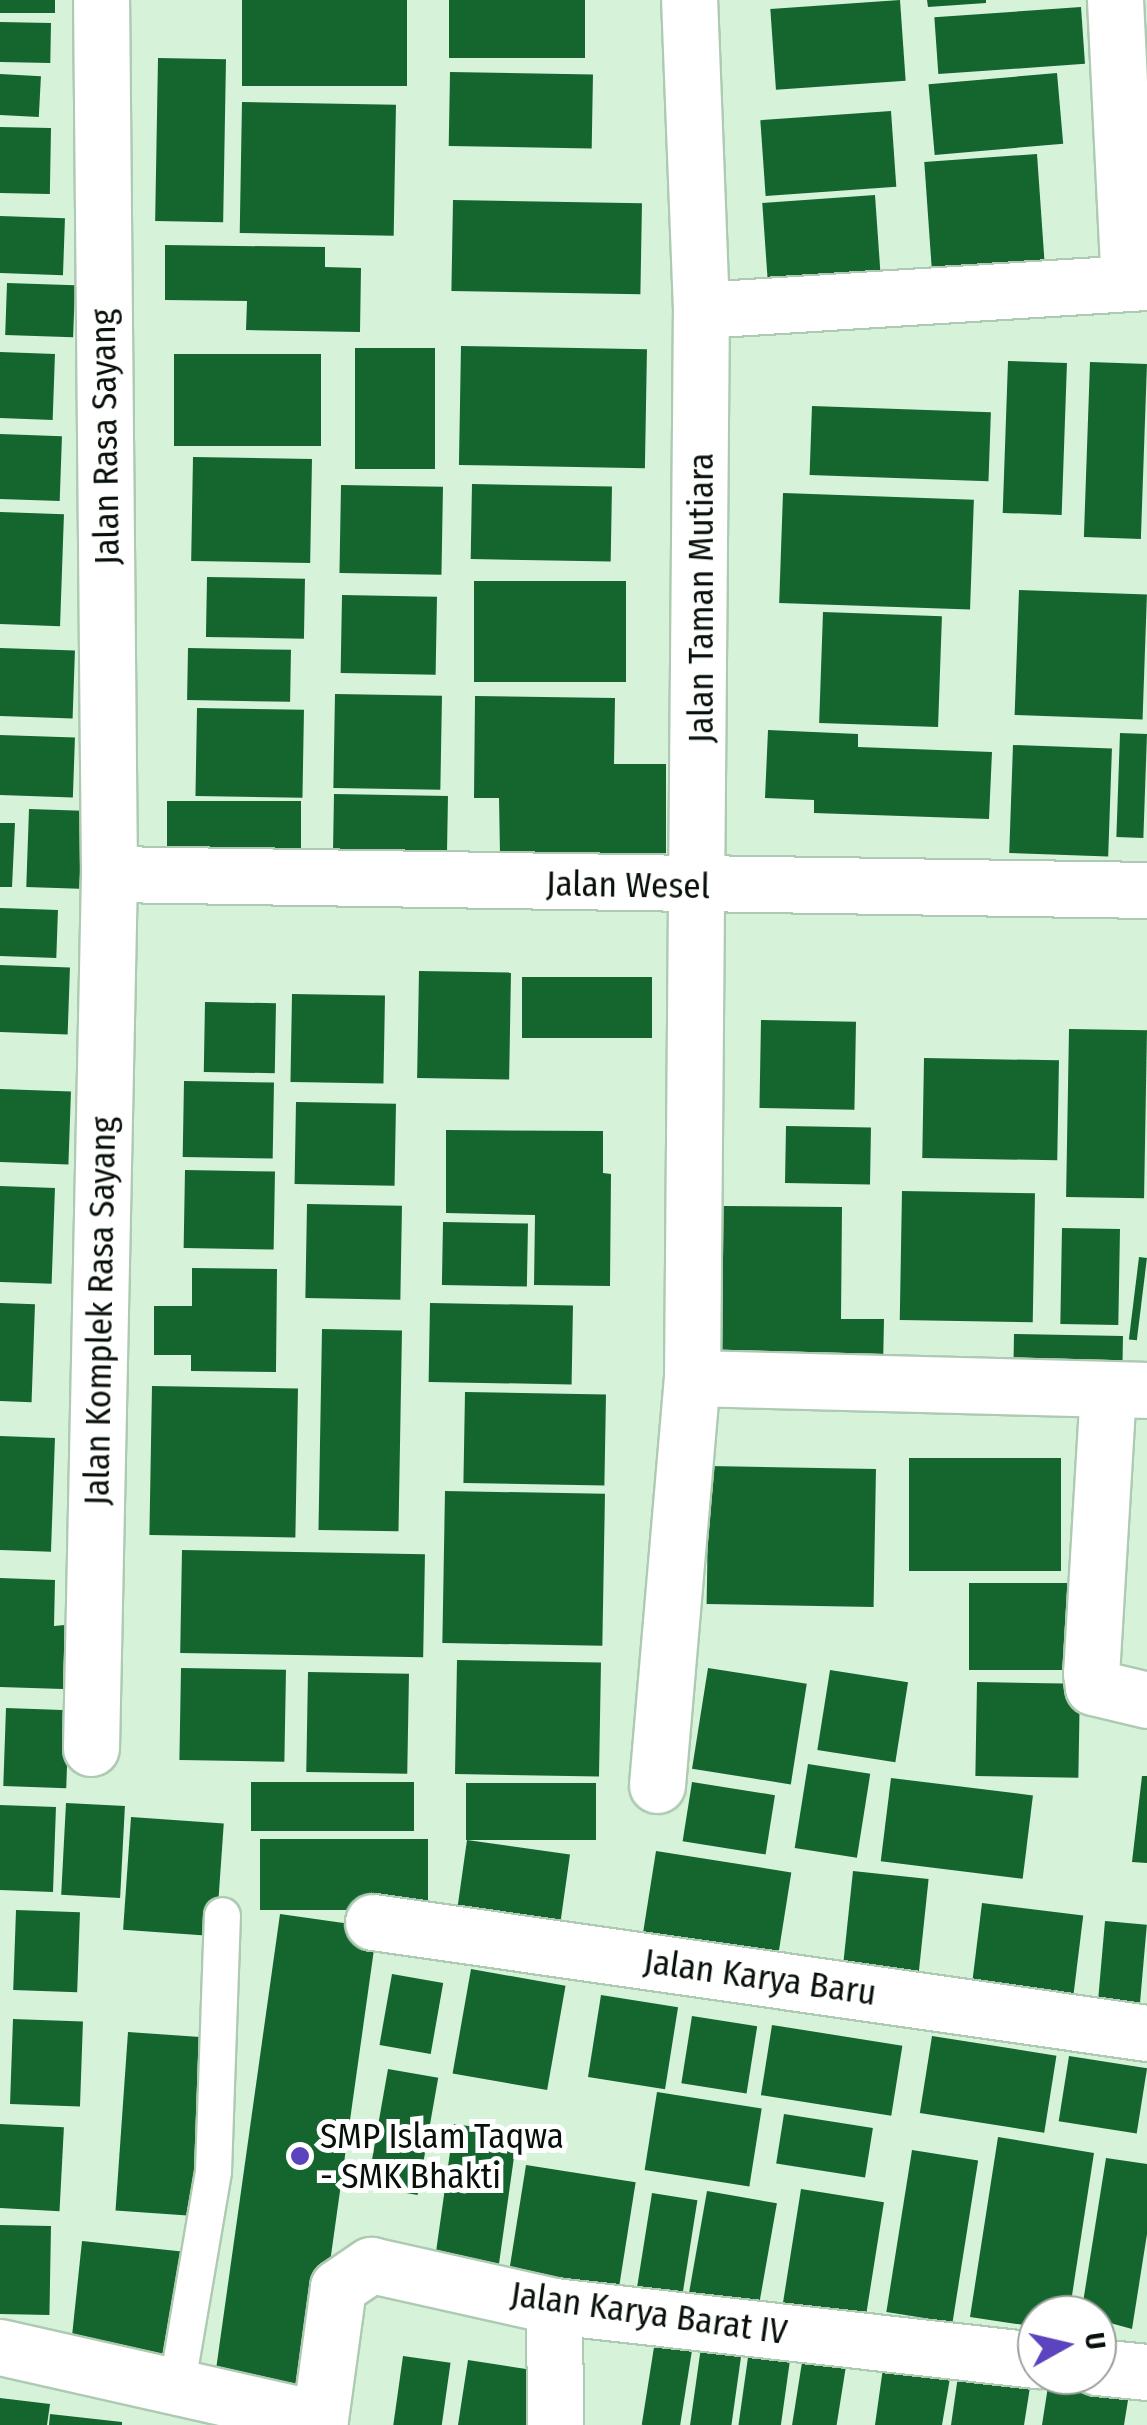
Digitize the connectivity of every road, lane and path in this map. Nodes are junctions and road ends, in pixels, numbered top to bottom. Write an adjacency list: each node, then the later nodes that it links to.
1 (101, 0): 6 (street, Jalan Rasa Sayang)
2 (689, 0): 5 (street, Jalan Taman Mutiara)
3 (1115, 0): 4 (street)
4 (1138, 283): 5 (street)
5 (701, 310): 7 (street, Jalan Taman Mutiara)
6 (110, 874): 7 (street, Jalan Wesel); 12 (street, Jalan Komplek Rasa Sayang)
7 (699, 886): 8 (street, Jalan Wesel); 9 (street, Jalan Taman Mutiara)
8 (1147, 890)
9 (692, 1378): 10 (street); 13 (street, Jalan Taman Mutiara)
10 (1128, 1389): 11 (street)
11 (1147, 1700)
12 (91, 1748)
13 (658, 1786)
14 (222, 1915): 22 (lane)
15 (372, 1922): 16 (street, Jalan Karya Baru)
16 (1147, 2033)
17 (554, 2306): 19 (street, Jalan Karya Barat IV); 22 (street, Jalan Karya Barat IV); 23 (street)
18 (0, 2347): 22 (street)
19 (1017, 2358)
20 (1117, 2368): 21 (street)
21 (1147, 2372)
22 (172, 2406)
23 (555, 2425)

